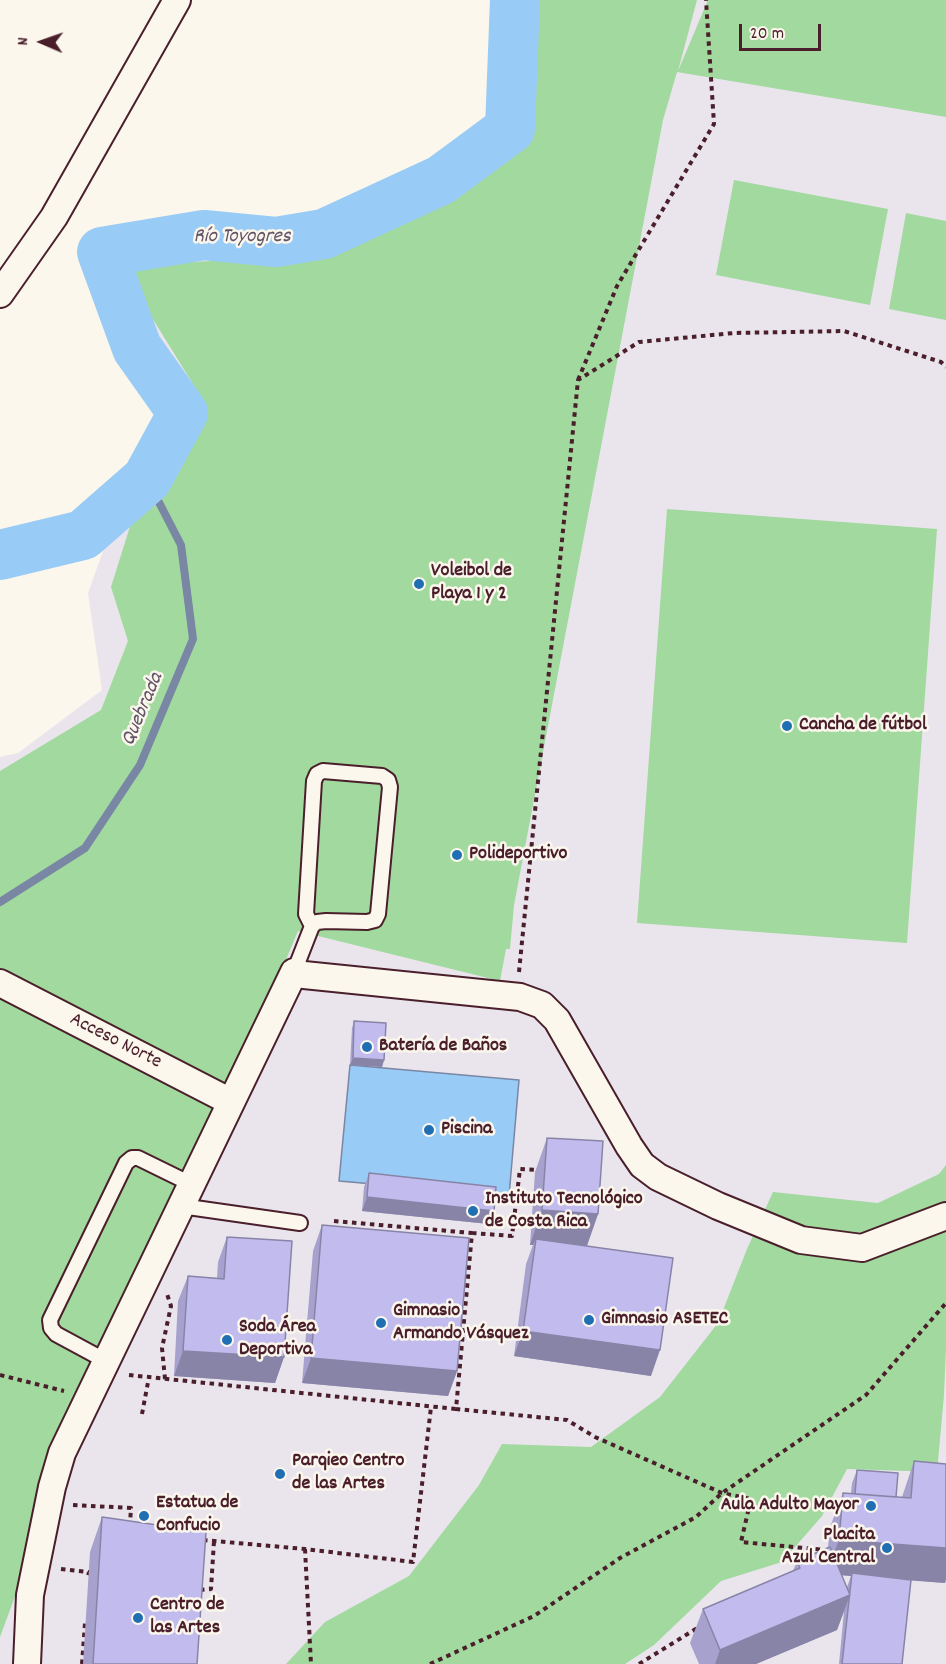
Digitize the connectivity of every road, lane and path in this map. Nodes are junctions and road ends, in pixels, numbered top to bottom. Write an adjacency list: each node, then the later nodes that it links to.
1 (177, 0): 3 (street)
2 (706, 0): 5 (path)
3 (0, 294)
4 (946, 367): 5 (path)
5 (578, 380): 9 (path)
6 (312, 926): 6 (lane); 7 (lane)
7 (294, 972): 9 (street); 10 (street)
8 (0, 983): 10 (street, Acceso Norte)
9 (520, 997): 13 (street)
10 (231, 1102): 12 (street)
11 (552, 1170): 16 (path)
12 (186, 1195): 15 (lane); 19 (street); 19 (lane)
13 (946, 1216)
14 (334, 1221): 16 (path)
15 (300, 1223)
16 (472, 1233): 25 (path)
17 (165, 1291): 22 (path)
18 (946, 1303): 27 (path)
19 (112, 1367): 21 (path); 39 (street)
20 (0, 1375): 23 (path)
21 (148, 1377): 22 (path); 26 (path)
22 (165, 1379): 24 (path)
23 (73, 1393)
24 (431, 1407): 25 (path); 32 (path)
25 (456, 1409): 27 (path)
26 (142, 1414)
27 (722, 1493): 33 (path); 42 (path)
28 (73, 1505): 29 (path)
29 (130, 1533)
30 (193, 1539): 31 (path)
31 (214, 1541): 32 (path); 36 (path)
32 (305, 1549): 41 (path)
33 (816, 1556)
34 (59, 1568): 35 (path)
35 (88, 1584)
36 (200, 1590)
37 (86, 1618): 40 (path)
38 (708, 1622): 43 (path)
39 (27, 1664)
40 (82, 1664)
41 (311, 1664)
42 (430, 1664)
43 (639, 1664)

